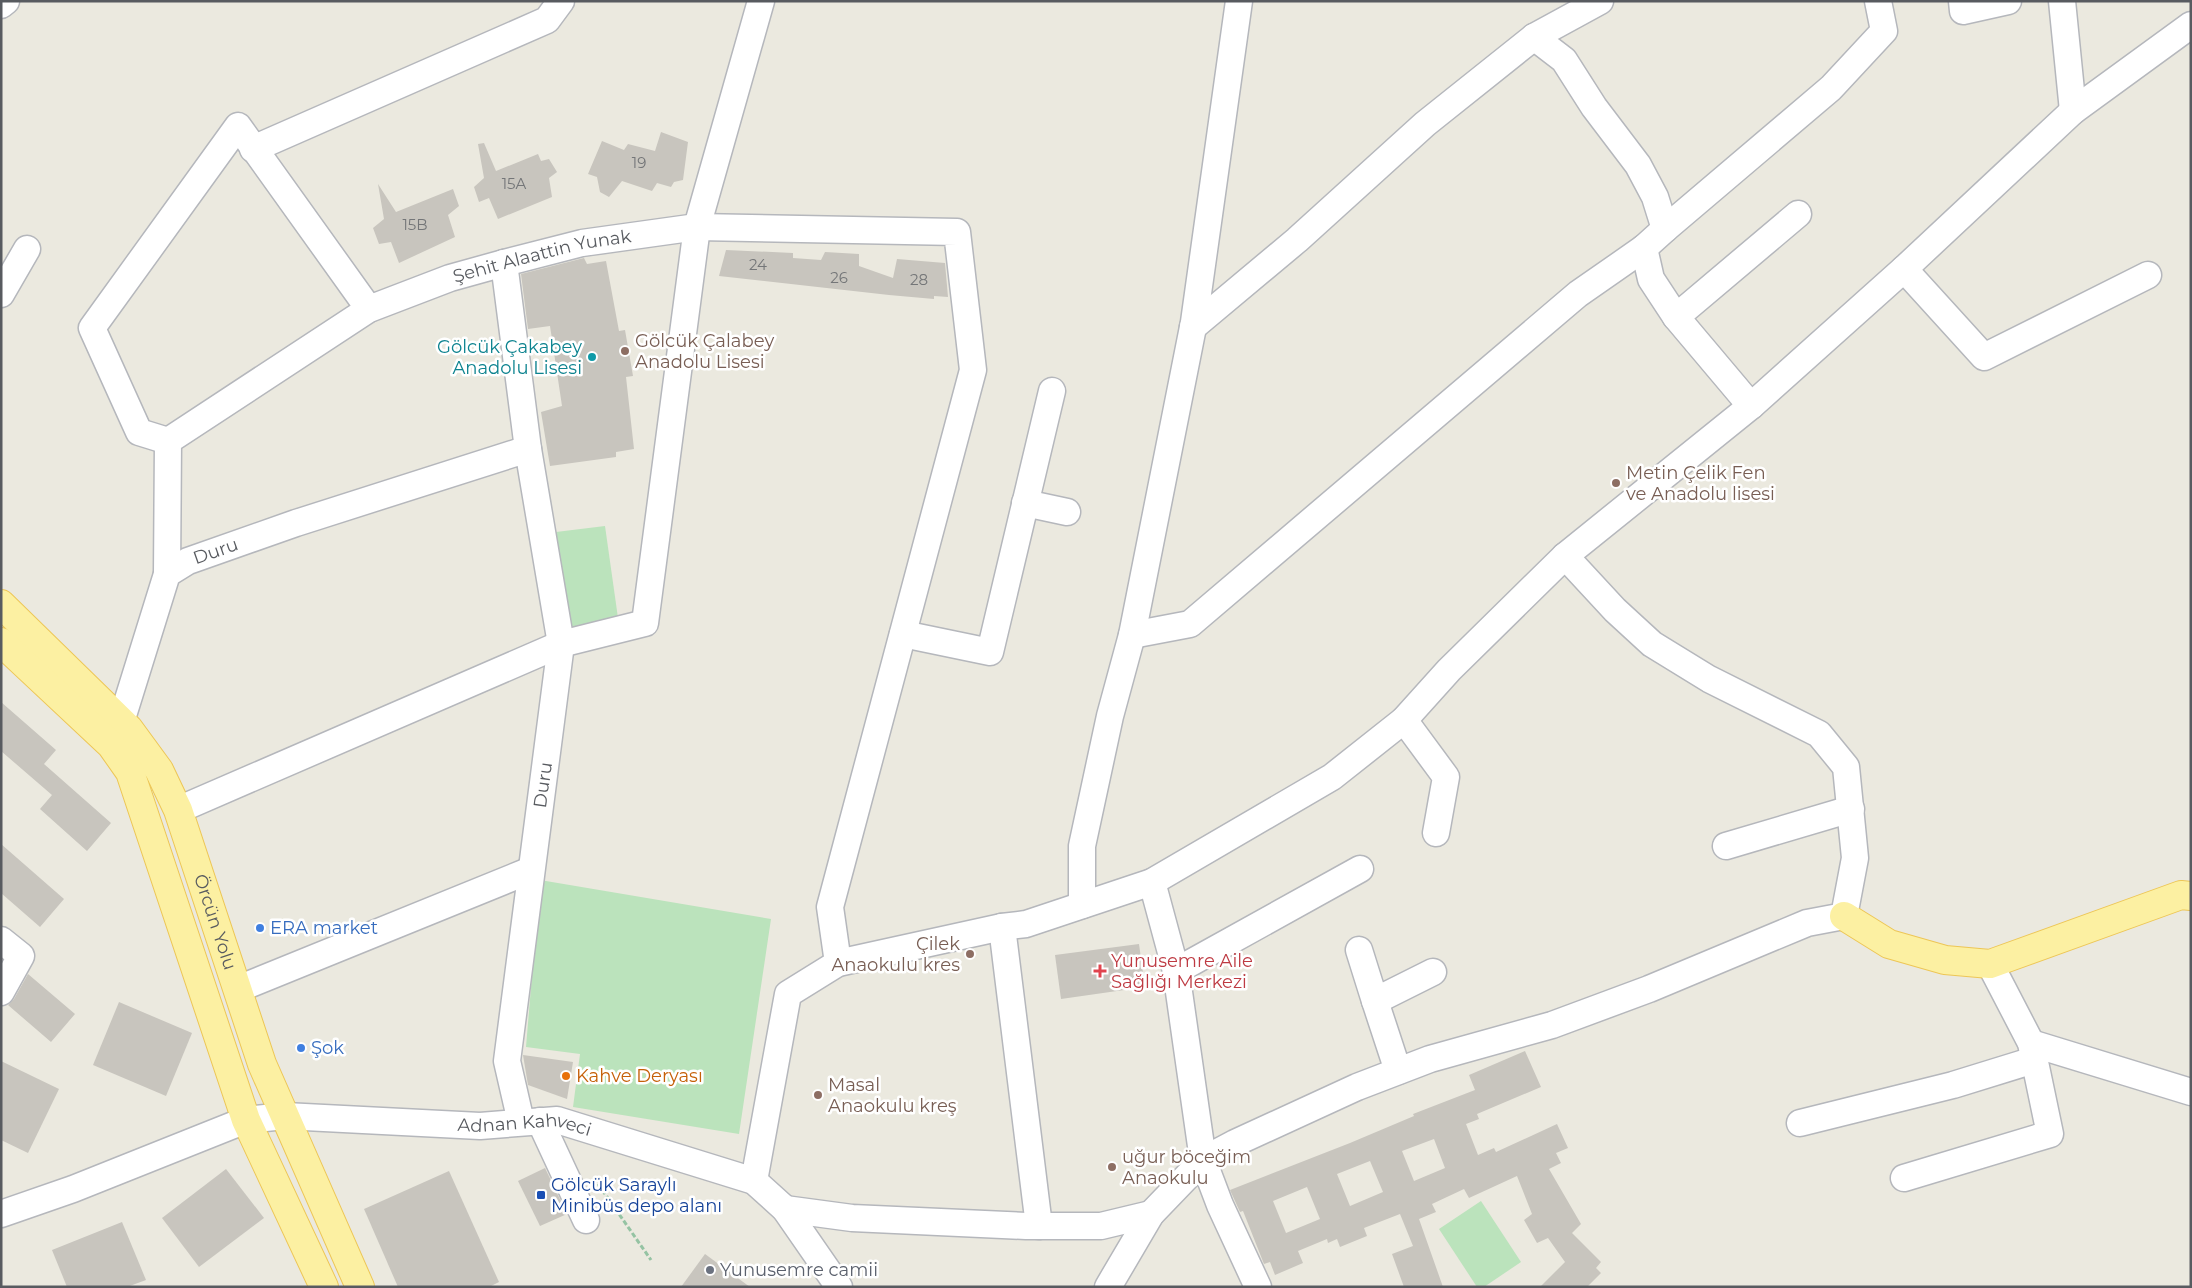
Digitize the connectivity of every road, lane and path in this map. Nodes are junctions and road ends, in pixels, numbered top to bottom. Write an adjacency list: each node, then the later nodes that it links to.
1 (6, 1): 10 (street)
2 (561, 1): 14 (street)
3 (760, 1): 16 (street)
4 (1239, 1): 26 (street)
5 (1600, 1): 12 (street)
6 (1878, 1): 17 (street)
7 (1962, 1): 8 (street)
8 (2008, 1)
9 (2062, 1): 13 (street)
10 (1, 5)
11 (2191, 25): 13 (street)
12 (1534, 37): 17 (street); 26 (street)
13 (2073, 111): 21 (street)
14 (253, 149): 24 (street); 29 (street)
15 (1798, 214): 25 (street)
16 (697, 227): 20 (street, Şehit Alaattin Yunak); 36 (street, Şehit Alaattin Yunak); 39 (street)
17 (1665, 229): 18 (street)
18 (1644, 248): 25 (street); 37 (street)
19 (27, 249): 23 (street)
20 (504, 263): 24 (street, Şehit Alaattin Yunak); 30 (street, Duru)
21 (1904, 269): 22 (street); 28 (street)
22 (2148, 274)
23 (1, 294)
24 (369, 310): 29 (street, Şehit Alaattin Yunak)
25 (1676, 317): 28 (street)
26 (1193, 327): 37 (street)
27 (1052, 391): 31 (street)
28 (1751, 406): 33 (street)
29 (168, 441): 34 (street)
30 (528, 449): 34 (street, Duru); 39 (street, Duru)
31 (1025, 503): 32 (street); 36 (street)
32 (1067, 512)
33 (1565, 556): 40 (street); 42 (street)
34 (167, 574): 41 (street)
35 (1, 604): 41 (main road, Örcün Yolu)
36 (903, 634): 55 (street)
37 (1132, 636): 50 (street)
38 (1, 642): 66 (main road, Örcün Yolu)
39 (561, 644): 43 (street); 47 (street, Duru)
40 (1404, 720): 44 (street); 48 (street)
41 (121, 722): 43 (main road, Örcün Yolu)
42 (1851, 809): 45 (street); 51 (street)
43 (178, 810): 59 (main road, Örcün Yolu)
44 (1436, 832)
45 (1726, 846)
46 (1360, 869): 57 (street)
47 (531, 870): 59 (street); 67 (street, Duru)
48 (1152, 882): 50 (street); 57 (street)
49 (2191, 896): 56 (main road)
50 (1082, 905): 52 (street)
51 (1844, 916): 56 (main road); 63 (street)
52 (1002, 927): 55 (street); 77 (street)
53 (1, 940): 60 (street)
54 (1360, 950): 61 (street)
55 (838, 963): 72 (street)
56 (1990, 964): 62 (street)
57 (1176, 971): 69 (street)
58 (1433, 972): 61 (street)
59 (238, 989): 65 (main road, Örcün Yolu)
60 (1, 992)
61 (1375, 1001): 63 (street)
62 (2032, 1051): 64 (street); 68 (street); 71 (street)
63 (1398, 1071): 69 (street)
64 (2191, 1092)
65 (285, 1116): 66 (street, Adnan Kahveci); 67 (street, Adnan Kahveci); 80 (main road, Örcün Yolu)
66 (246, 1120): 73 (street, Adnan Kahveci); 79 (main road, Örcün Yolu)
67 (530, 1122): 72 (street, Adnan Kahveci); 76 (street, Duru)
68 (1800, 1123)
69 (1203, 1160): 75 (street); 83 (street)
70 (585, 1178): 78 (path)
71 (1904, 1178)
72 (754, 1181): 74 (street, Adnan Kahveci)
73 (5, 1208)
74 (785, 1210): 77 (street); 81 (street, Adnan Kahveci)
75 (1151, 1214): 77 (street); 82 (street)
76 (586, 1220)
77 (1039, 1226)
78 (650, 1260)
79 (324, 1287)
80 (360, 1287)
81 (839, 1287)
82 (1108, 1287)
83 (1258, 1287)

